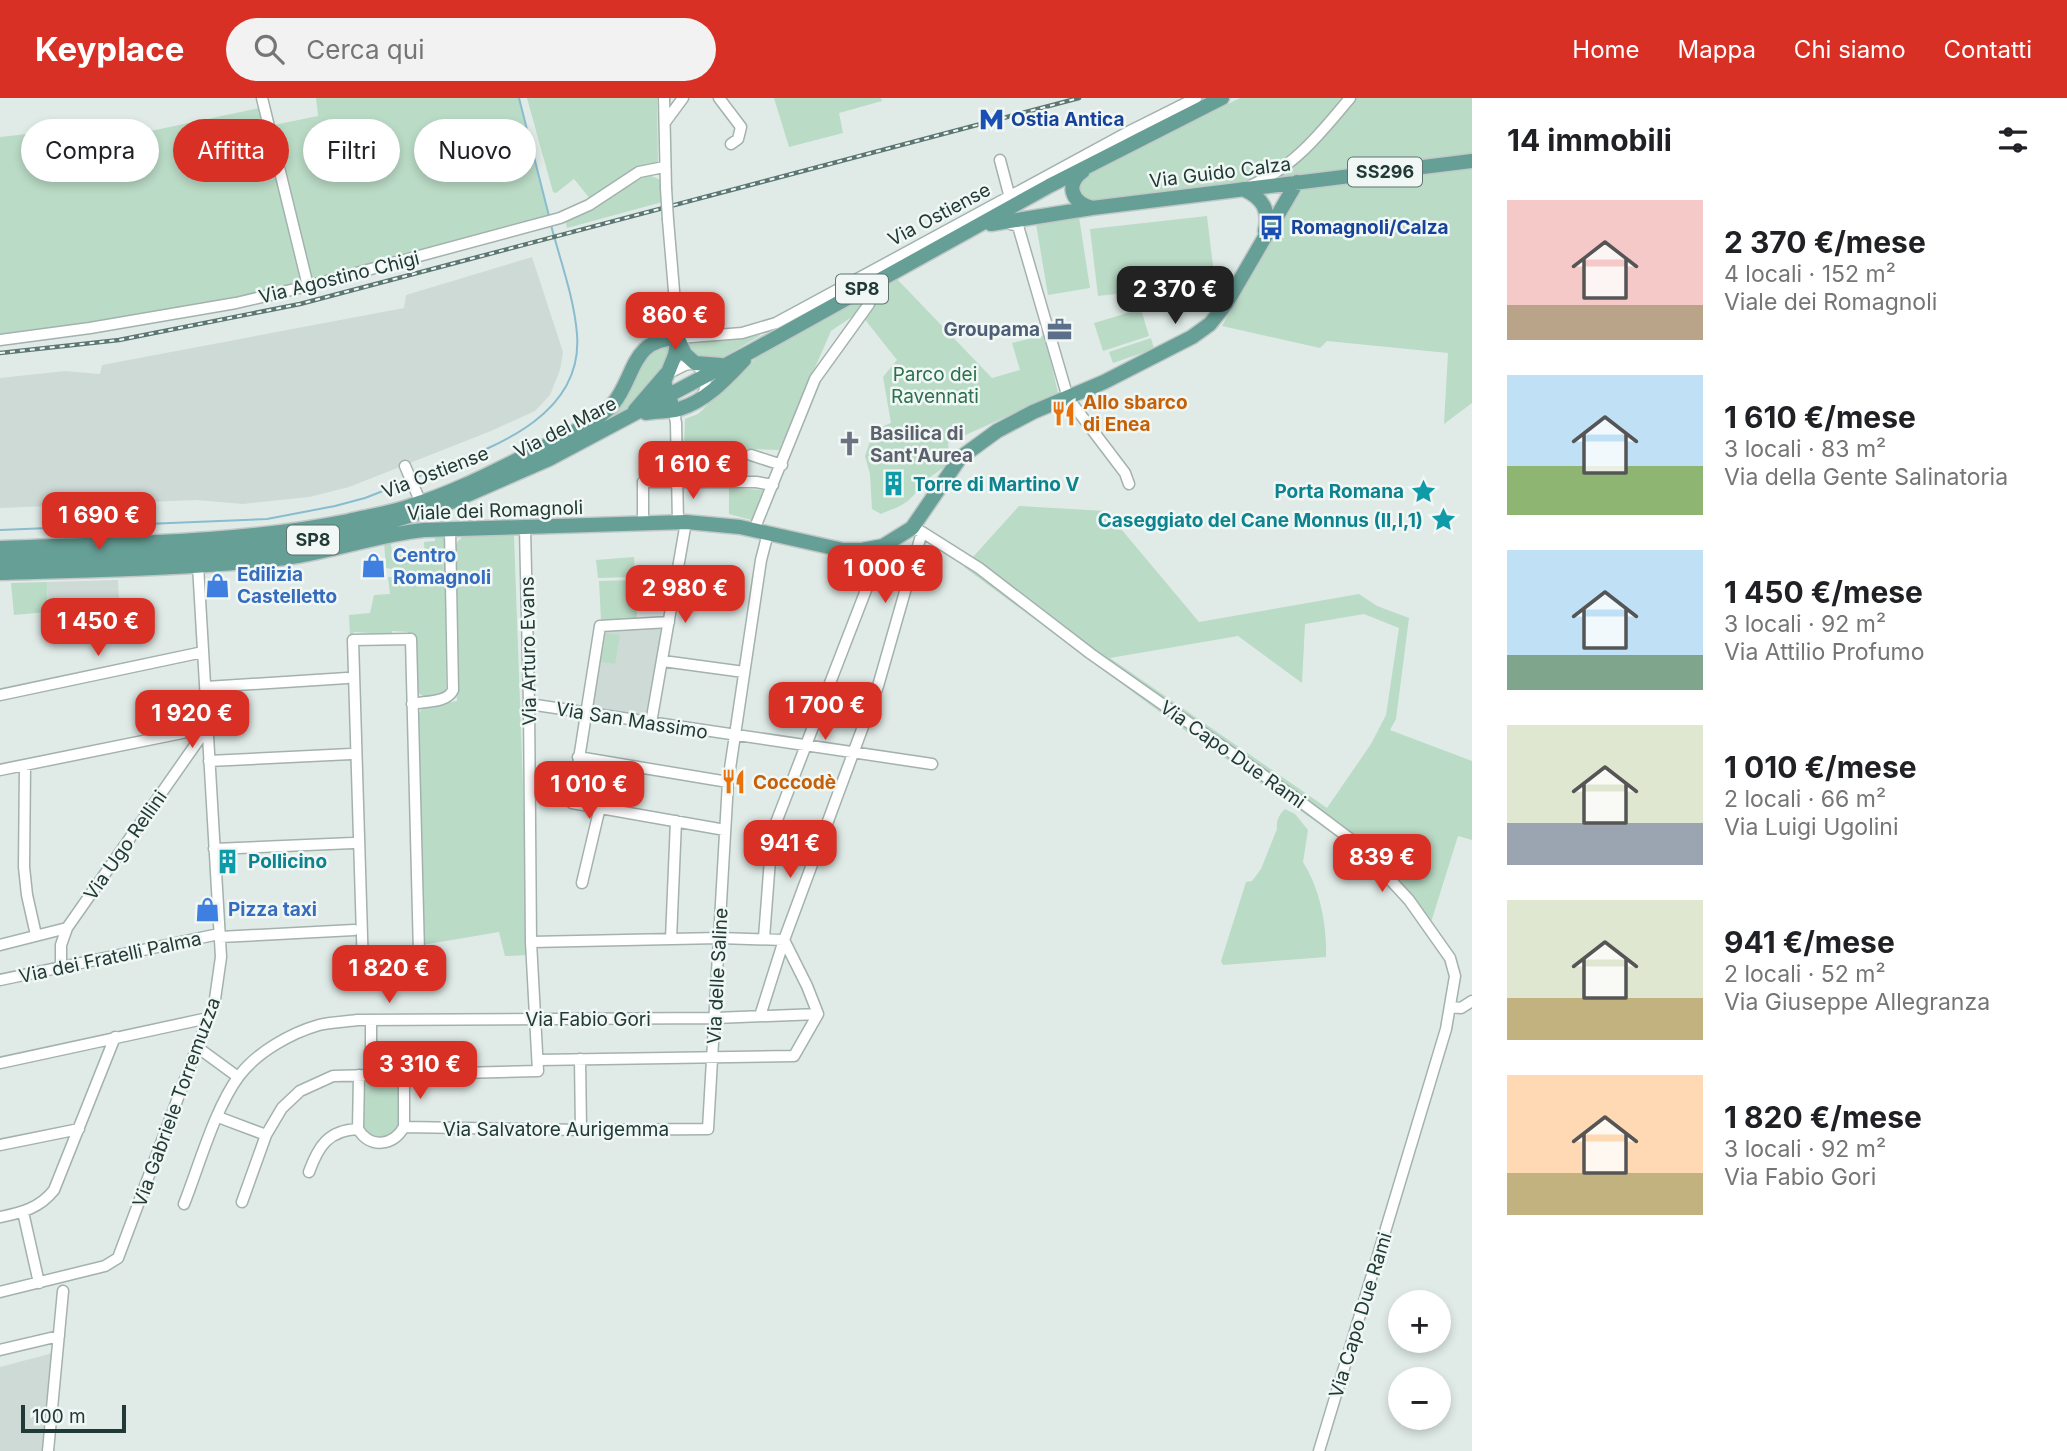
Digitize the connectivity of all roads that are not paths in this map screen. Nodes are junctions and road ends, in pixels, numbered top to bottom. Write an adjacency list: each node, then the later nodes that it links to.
1 (262, 98): 21 (street)
2 (664, 98): 8 (street)
3 (683, 98): 8 (street)
4 (719, 98): 9 (street)
5 (1196, 98): 16 (street, Via Ostiense)
6 (1222, 98): 12 (main road, Via del Mare / SP8)
7 (1350, 98): 15 (street)
8 (666, 121): 13 (street)
9 (731, 144)
10 (1000, 160): 16 (street)
11 (1472, 161): 14 (main road, Via Guido Calza / SS296)
12 (1096, 162): 17 (main road, Via del Mare); 19 (main road, Via del Mare / SP8)
13 (664, 167): 21 (street, Via Agostino Chigi); 23 (street, bridge)
14 (1297, 182): 15 (main road, Via Guido Calza / SS296); 20 (main road, Viale dei Romagnoli)
15 (1243, 189): 17 (main road, Via Guido Calza / SS296); 20 (main road)
16 (1010, 198): 25 (street, Via Ostiense)
17 (1092, 208): 18 (main road, Via Guido Calza / SS296)
18 (1014, 221): 19 (main road, Via Guido Calza); 32 (street)
19 (973, 229): 27 (main road, Via del Mare / SP8)
20 (1264, 236): 32 (main road, Viale dei Romagnoli)
21 (308, 286): 26 (street, Via Agostino Chigi)
22 (869, 304): 37 (street, Via delle Saline)
23 (677, 314): 24 (street); 25 (street)
24 (662, 338): 25 (main road, Via Ostiense); 42 (main road, Via Ostiense)
25 (678, 338): 28 (main road); 30 (main road)
26 (0, 340)
27 (752, 351): 29 (main road, Via del Mare / SP8); 33 (main road)
28 (695, 363): 29 (main road); 30 (street); 31 (street)
29 (723, 365): 31 (main road, Via del Mare / SP8)
30 (666, 374): 34 (main road); 35 (main road)
31 (705, 376): 33 (street); 34 (main road, Via del Mare / SP8)
32 (1068, 398): 40 (street); 47 (main road, Viale dei Romagnoli)
33 (694, 403): 34 (main road)
34 (672, 408): 35 (main road, Via del Mare / SP8); 39 (street)
35 (629, 416): 51 (main road, Via del Mare / SP8)
36 (751, 455): 37 (street)
37 (782, 464): 41 (street, Via delle Saline)
38 (407, 470): 42 (street)
39 (676, 481): 41 (street); 43 (street); 44 (street)
40 (1129, 484)
41 (773, 485): 48 (street, Via delle Saline)
42 (418, 496): 50 (main road, Via Ostiense)
43 (682, 522): 44 (main road, Viale dei Romagnoli); 48 (main road, Viale dei Romagnoli); 54 (street)
44 (643, 523): 45 (main road, Viale dei Romagnoli)
45 (525, 528): 46 (main road, Viale dei Romagnoli); 62 (street, Via Arturo Evans)
46 (450, 530): 52 (main road, Viale dei Romagnoli); 61 (street)
47 (917, 530): 49 (main road, Viale dei Romagnoli); 69 (street); 95 (street, Via Capo Due Rami)
48 (761, 531): 49 (main road, Viale dei Romagnoli); 57 (street, Via delle Saline)
49 (883, 546): 67 (street)
50 (0, 548)
51 (0, 561)
52 (198, 565): 53 (main road, Viale dei Romagnoli); 55 (street, Via Gabriele Torremuzza)
53 (0, 573)
54 (670, 622): 56 (street); 63 (street)
55 (203, 652): 59 (street, Via Gabriele Torremuzza); 60 (street)
56 (663, 661): 57 (street); 64 (street)
57 (744, 673): 66 (street, Via delle Saline)
58 (347, 678): 59 (street)
59 (206, 687): 65 (street, Via Gabriele Torremuzza)
60 (0, 695)
61 (412, 704): 61 (street)
62 (529, 704): 63 (street, Via San Massimo); 90 (street, Via Arturo Evans)
63 (585, 712): 64 (street, Via San Massimo); 70 (street)
64 (651, 723): 66 (street, Via San Massimo)
65 (207, 728): 71 (street, Via Gabriele Torremuzza); 73 (street); 82 (street, Via Ugo Rellini)
66 (734, 736): 67 (street, Via San Massimo); 75 (street, Via delle Saline)
67 (806, 747): 69 (street, Via San Massimo); 87 (street)
68 (351, 754): 71 (street)
69 (852, 754): 72 (street, Via San Massimo); 89 (street)
70 (578, 757): 75 (street); 76 (street)
71 (209, 761): 80 (street, Via Gabriele Torremuzza)
72 (932, 764)
73 (25, 765): 74 (street); 84 (street)
74 (0, 770)
75 (728, 782): 78 (street, Via delle Saline)
76 (600, 807): 77 (street); 81 (street)
77 (677, 821): 78 (street); 88 (street)
78 (725, 830): 86 (street, Via delle Saline)
79 (352, 843): 80 (street)
80 (214, 849): 85 (street, Via Gabriele Torremuzza)
81 (582, 883)
82 (67, 928): 84 (street); 92 (street)
83 (354, 930): 85 (street, Via dei Fratelli Palma)
84 (36, 934): 91 (street)
85 (220, 935): 92 (street, Via dei Fratelli Palma); 98 (street, Via Gabriele Torremuzza)
86 (719, 938): 87 (street); 88 (street); 99 (street, Via delle Saline)
87 (764, 938): 89 (street)
88 (671, 939): 90 (street)
89 (784, 940): 96 (street); 97 (street)
90 (531, 942): 101 (street, Via Arturo Evans)
91 (0, 945)
92 (61, 967): 93 (street, Via dei Fratelli Palma)
93 (0, 980)
94 (1472, 1001): 95 (street)
95 (1451, 1007): 131 (street, Via Capo Due Rami)
96 (818, 1014): 97 (street, Via Fabio Gori); 104 (street)
97 (761, 1016): 99 (street, Via Fabio Gori)
98 (208, 1017): 102 (street); 103 (street, Via Gabriele Torremuzza)
99 (715, 1018): 101 (street, Via Fabio Gori); 104 (street, Via delle Saline)
100 (371, 1020): 101 (street, Via Fabio Gori); 109 (street); 111 (street, Via Fabio Gori)
101 (535, 1020): 107 (street, Via Arturo Evans)
102 (115, 1037): 106 (street); 114 (street)
103 (197, 1047): 111 (street); 125 (street, Via Gabriele Torremuzza)
104 (713, 1058): 105 (street); 116 (street, Via delle Saline)
105 (580, 1059): 107 (street); 117 (street)
106 (0, 1063)
107 (538, 1066): 108 (street)
108 (404, 1074): 109 (street); 113 (street)
109 (371, 1075): 110 (street)
110 (359, 1076): 115 (street); 118 (street)
111 (238, 1077): 112 (street, Via Fabio Gori)
112 (218, 1117): 118 (street); 122 (street, Via Fabio Gori)
113 (404, 1127): 115 (street); 117 (street, Via Salvatore Aurigemma)
114 (79, 1129): 119 (street); 123 (street)
115 (358, 1129): 120 (street)
116 (709, 1129): 117 (street, Via Salvatore Aurigemma)
117 (581, 1130)
118 (267, 1135): 121 (street)
119 (0, 1145)
120 (309, 1172)
121 (242, 1202)
122 (184, 1204)
123 (23, 1212): 124 (street); 125 (street)
124 (0, 1217)
125 (39, 1283): 127 (street)
126 (63, 1291): 128 (street)
127 (0, 1292)
128 (59, 1336): 129 (street); 130 (street)
129 (0, 1350)
130 (48, 1451)
131 (1319, 1451)

